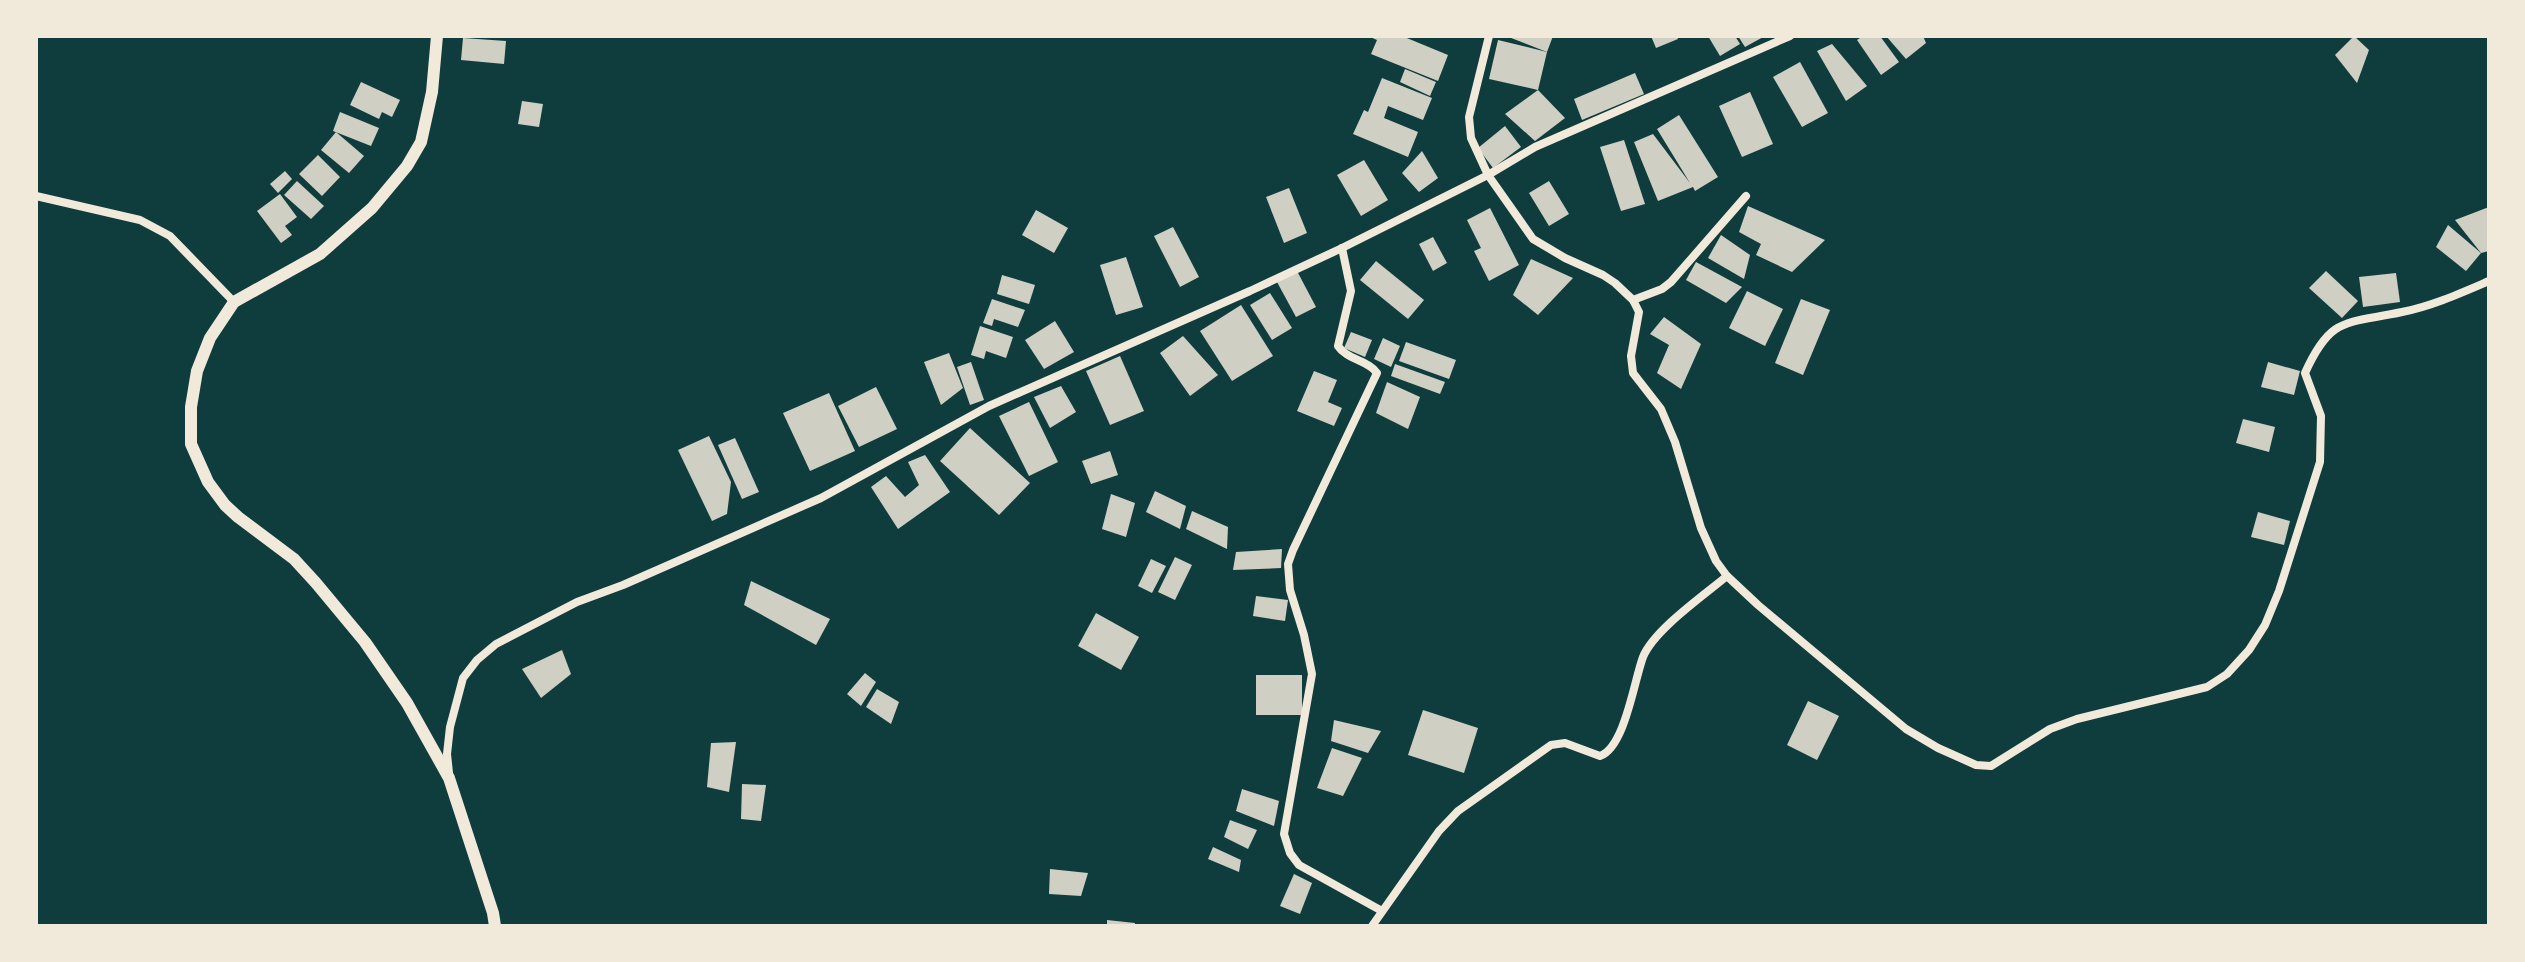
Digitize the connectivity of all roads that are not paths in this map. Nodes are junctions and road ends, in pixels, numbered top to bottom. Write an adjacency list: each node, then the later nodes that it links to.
1 (437, 36): 10 (main road)
2 (1489, 36): 4 (street)
3 (1790, 36): 4 (street)
4 (1488, 175): 7 (street); 9 (street)
5 (36, 196): 10 (street)
6 (1746, 196): 9 (street)
7 (1342, 248): 12 (street); 13 (street)
8 (2489, 281): 11 (street)
9 (1633, 300): 11 (street)
10 (234, 302): 12 (main road)
11 (1727, 576): 13 (street)
12 (449, 778): 14 (main road)
13 (1382, 911): 15 (street)
14 (495, 926)
15 (1372, 926)

